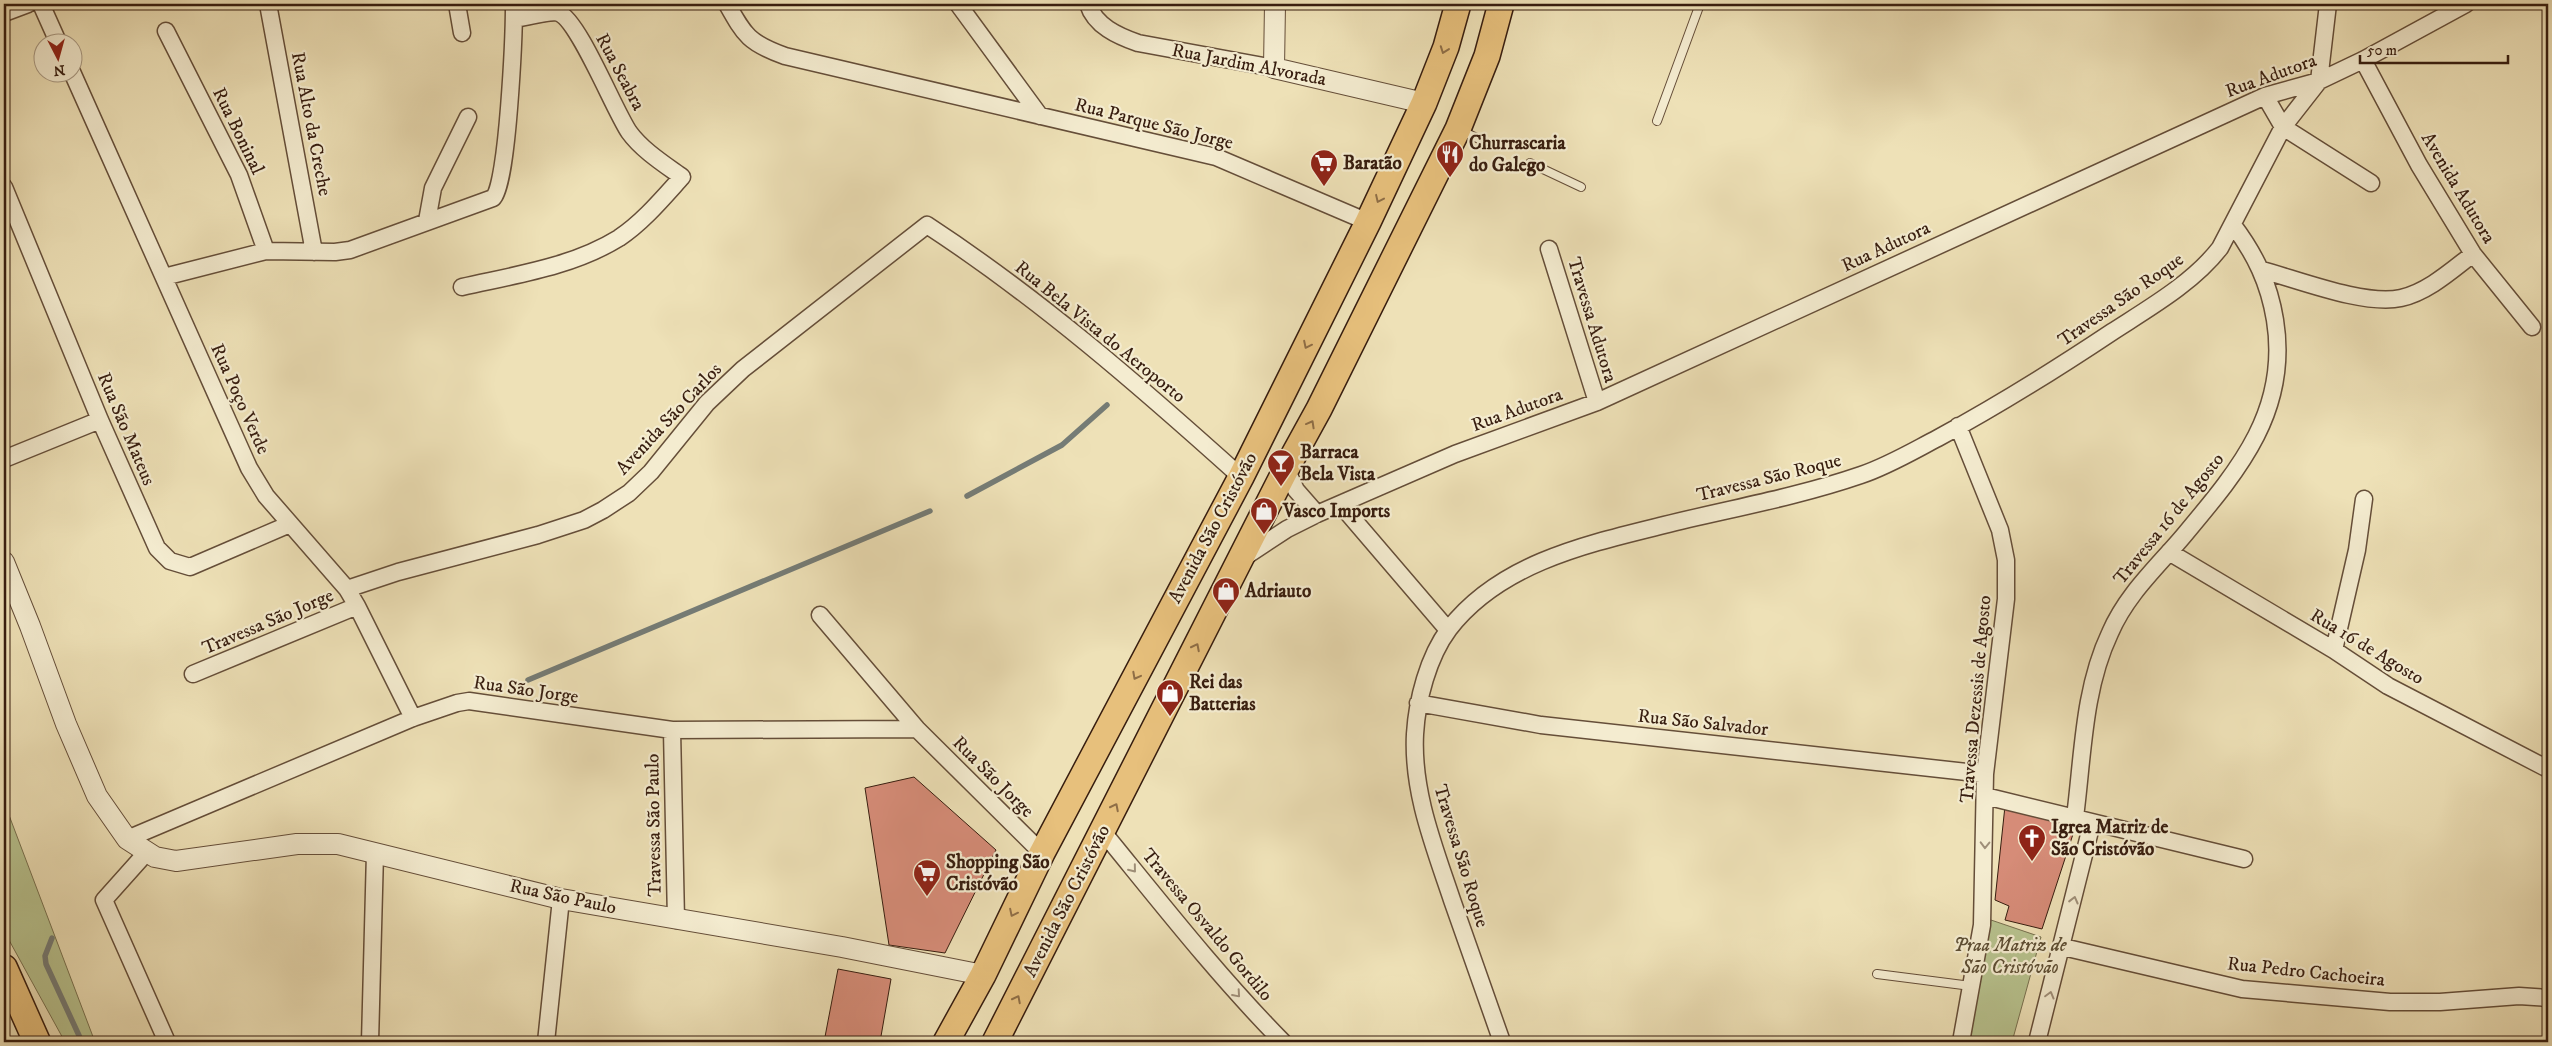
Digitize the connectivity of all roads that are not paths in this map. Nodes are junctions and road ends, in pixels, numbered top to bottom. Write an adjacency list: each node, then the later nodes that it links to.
1 (28, 4): 15 (street)
2 (41, 4): 16 (street)
3 (268, 4): 39 (street, Rua Alto da Creche)
4 (457, 4): 18 (street)
5 (727, 4): 25 (street, Rua Parque São Jorge)
6 (958, 4): 25 (street)
7 (1088, 4): 20 (street, Rua Jardim Alvorada)
8 (1276, 4): 20 (street)
9 (1458, 4): 24 (main road, Avenida São Cristóvão, one-way to 24)
10 (1501, 4): 49 (main road, Avenida São Cristóvão, one-way to 10)
11 (1700, 4): 27 (lane)
12 (2328, 4): 21 (street)
13 (2466, 4): 19 (street, Rua Adutora)
14 (514, 12): 33 (street); 43 (street, Rua Seabra)
15 (4, 13)
16 (54, 32)
17 (166, 32): 38 (street, Rua Boninal)
18 (462, 33)
19 (2363, 60): 21 (street, Rua Adutora); 40 (street, Avenida Adutora)
20 (1274, 68): 24 (street, Rua Jardim Alvorada)
21 (2319, 81): 23 (street, Rua Adutora); 28 (street, Travessa São Roque)
22 (76, 82): 42 (street, Rua Poço Verde)
23 (2265, 96): 28 (street); 45 (street, Rua Adutora)
24 (1424, 103): 34 (main road, Avenida São Cristóvão, one-way to 34)
25 (1040, 116): 34 (street, Rua Parque São Jorge)
26 (468, 117): 33 (street)
27 (1657, 120)
28 (2282, 127): 30 (street); 36 (street, Travessa São Roque)
29 (1530, 163): 32 (lane)
30 (2371, 183)
31 (4, 187): 46 (street, Rua São Mateus)
32 (1581, 187)
33 (427, 221): 39 (street)
34 (1368, 222): 50 (main road, Avenida São Cristóvão, one-way to 50)
35 (927, 225): 50 (street, Rua Bela Vista do Aeroporto); 58 (street, Avenida São Carlos)
36 (2233, 225): 41 (street, Travessa 16 de Agosto); 47 (street, Travessa São Roque)
37 (1549, 250): 45 (street, Travessa Adutora)
38 (266, 251): 39 (street); 42 (street)
39 (314, 252)
40 (2473, 254): 41 (street); 44 (street, Avenida Adutora)
41 (2262, 270): 55 (street, Travessa 16 de Agosto)
42 (164, 277): 54 (street, Rua Poço Verde)
43 (462, 287)
44 (2532, 327)
45 (1597, 402): 52 (street, Rua Adutora)
46 (100, 420): 48 (street); 54 (street, Rua São Mateus)
47 (1958, 426): 61 (street, Travessa São Roque); 69 (street, Travessa Dezessis de Agosto)
48 (4, 459)
49 (1286, 469): 53 (street); 56 (main road, Avenida São Cristóvão)
50 (1241, 477): 77 (main road, Avenida São Cristóvão, one-way to 77)
51 (2364, 499): 62 (street)
52 (1342, 505): 53 (street, Rua Adutora); 61 (street)
53 (1317, 514): 56 (street, Rua Adutora)
54 (290, 524): 58 (street, Rua Poço Verde)
55 (2170, 552): 62 (street, Rua 16 de Agosto); 71 (street, Travessa 16 de Agosto)
56 (1241, 559): 73 (main road, Avenida São Cristóvão, one-way to 56)
57 (4, 562): 74 (street, Rua São Paulo)
58 (347, 589): 59 (street, Rua Poço Verde)
59 (357, 606): 63 (street, Travessa São Jorge); 65 (street, Rua Poço Verde)
60 (820, 615): 67 (street, Rua São Jorge)
61 (1448, 630): 64 (street, Travessa São Roque)
62 (2334, 650): 68 (street, Rua 16 de Agosto)
63 (193, 674)
64 (1418, 703): 69 (street, Rua São Salvador); 94 (street, Travessa São Roque)
65 (413, 718): 66 (street, Rua São Jorge); 74 (street, Rua São Jorge)
66 (672, 730): 67 (street, Rua São Jorge); 80 (street, Travessa São Paulo)
67 (917, 730): 77 (street, Rua São Jorge)
68 (2548, 769)
69 (1985, 774): 70 (street, Travessa Dezessis de Agosto)
70 (1985, 796): 71 (street); 85 (street, Travessa Dezessis de Agosto, one-way to 85)
71 (2075, 817): 72 (street)
72 (2092, 823): 78 (street); 81 (street, one-way to 72)
73 (1103, 832): 92 (main road, Avenida São Cristóvão, one-way to 73); 93 (street, Travessa Osvaldo Gordilo, one-way to 93)
74 (127, 839): 75 (street, Rua São Paulo)
75 (146, 853): 76 (street, Rua São Paulo); 88 (street)
76 (375, 853): 79 (street, Rua São Paulo); 89 (street)
77 (1042, 853): 83 (main road, Avenida São Cristóvão, one-way to 83)
78 (2244, 859)
79 (561, 899): 80 (street, Rua São Paulo); 90 (street)
80 (676, 920): 83 (street, Rua São Paulo)
81 (2062, 947): 86 (street, Rua Pedro Cachoeira); 96 (street, one-way to 81)
82 (4, 968): 87 (highway)
83 (983, 974): 91 (main road, Avenida São Cristóvão)
84 (1876, 974): 85 (lane)
85 (1972, 987): 95 (street, Travessa Dezessis de Agosto)
86 (2548, 998)
87 (37, 1042)
88 (167, 1042)
89 (370, 1042)
90 (546, 1042)
91 (946, 1042)
92 (995, 1042)
93 (1283, 1042)
94 (1502, 1042)
95 (1961, 1042)
96 (2037, 1042)

